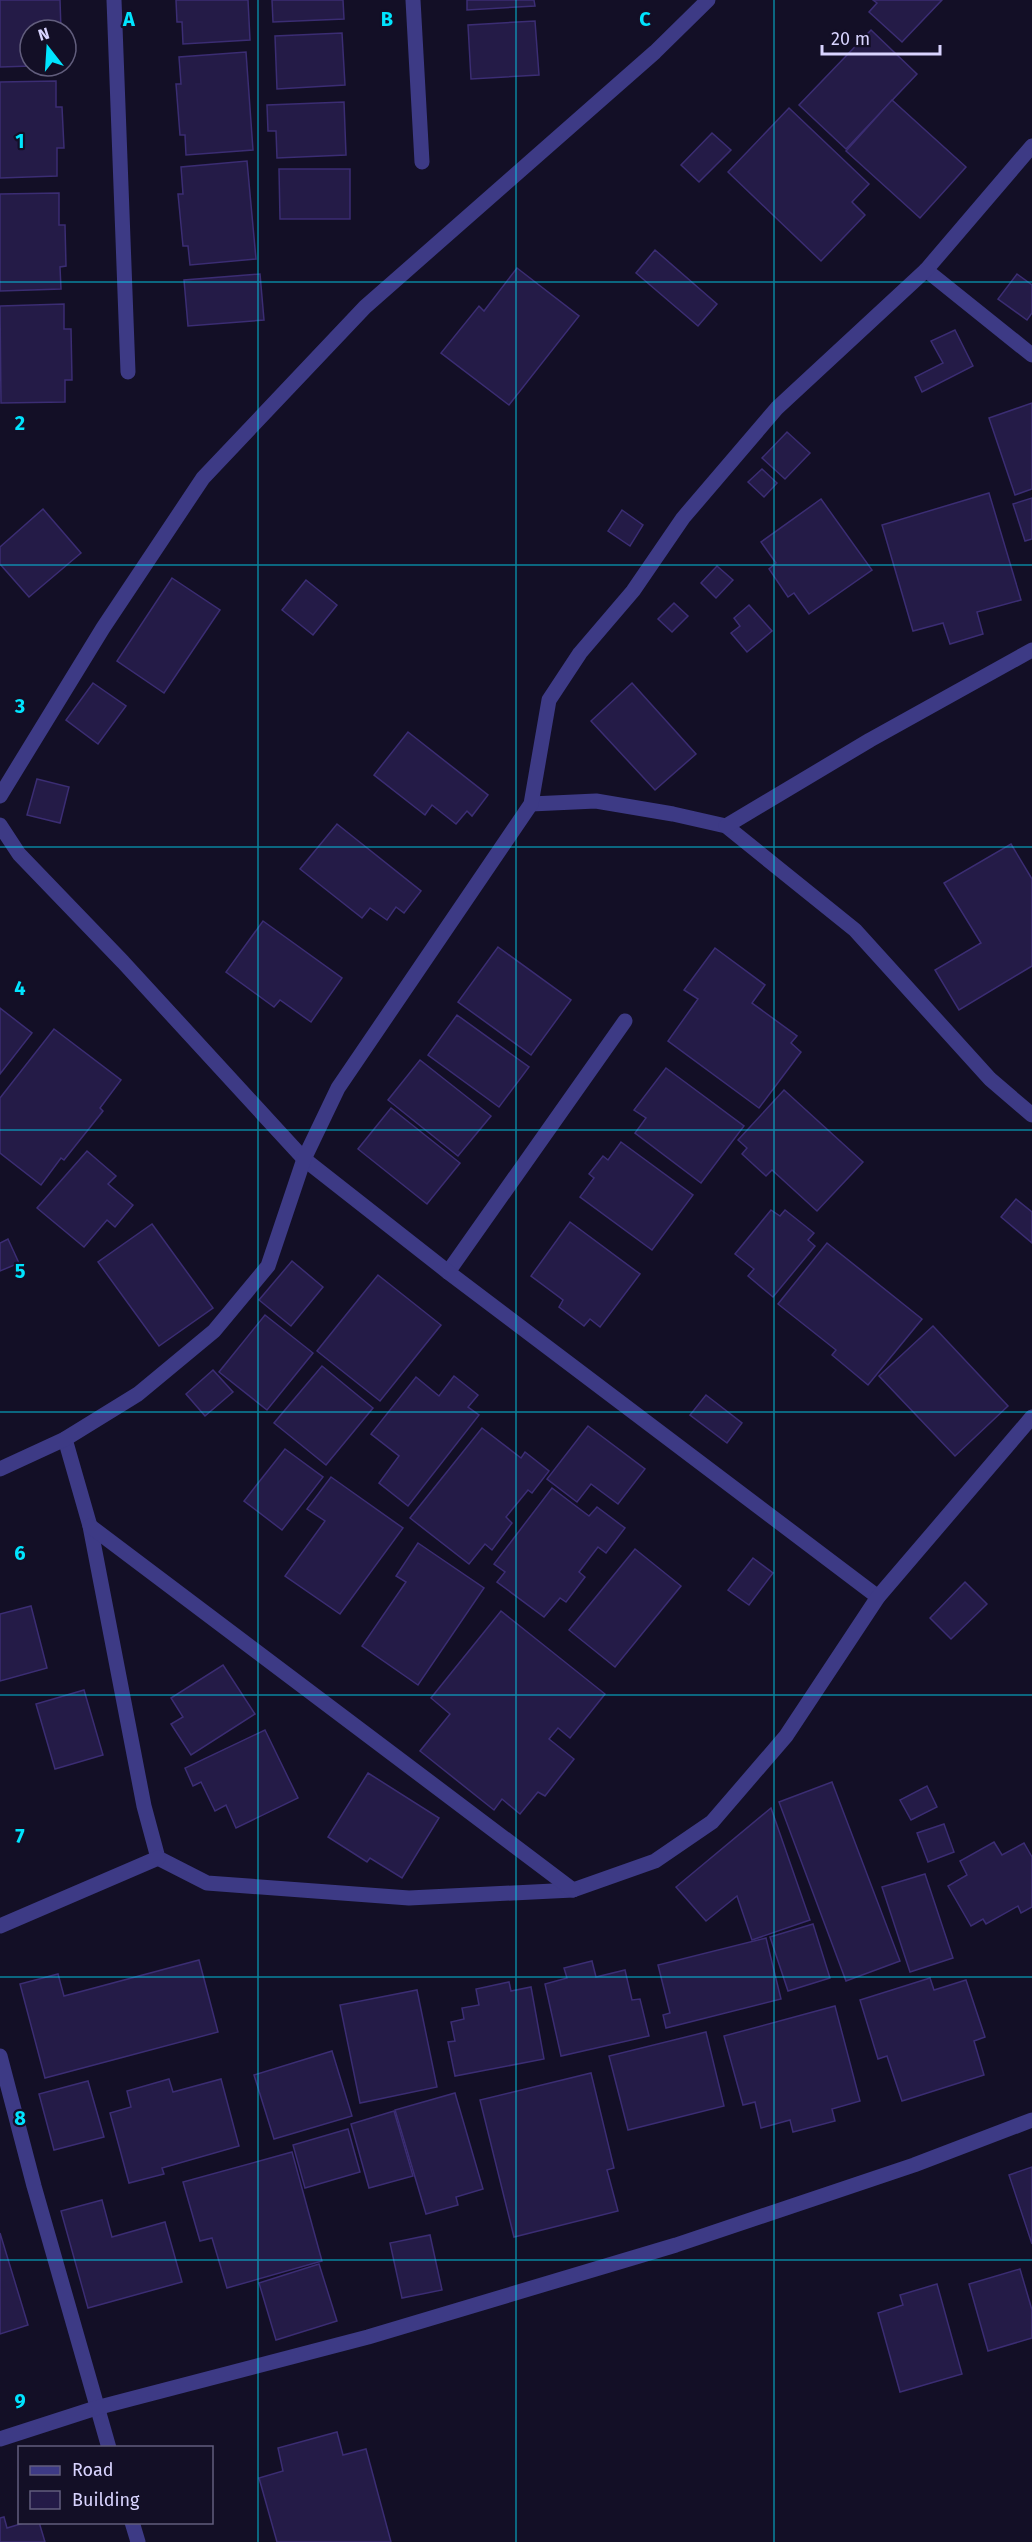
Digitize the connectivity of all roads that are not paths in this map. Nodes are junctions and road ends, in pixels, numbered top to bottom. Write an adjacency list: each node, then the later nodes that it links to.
1 (114, 0): 8 (street)
2 (413, 0): 5 (street)
3 (708, 0): 10 (street)
4 (1032, 146): 6 (street)
5 (422, 162)
6 (926, 270): 7 (street); 11 (street)
7 (1032, 356)
8 (128, 372)
9 (1032, 650): 13 (street)
10 (0, 796)
11 (531, 804): 13 (street); 16 (street)
12 (0, 825): 16 (street)
13 (726, 826): 15 (street)
14 (625, 1021): 17 (street)
15 (1032, 1115)
16 (304, 1159): 17 (street); 19 (street)
17 (448, 1272): 22 (street)
18 (1032, 1417): 22 (street)
19 (65, 1439): 20 (street); 21 (street)
20 (0, 1468)
21 (90, 1526): 23 (street); 24 (street)
22 (878, 1597): 24 (street)
23 (158, 1858): 24 (street); 25 (street)
24 (573, 1890)
25 (0, 1926)
26 (0, 2056): 28 (street)
27 (1032, 2120): 28 (street)
28 (96, 2408): 29 (street); 30 (street)
29 (0, 2439)
30 (108, 2446)
31 (132, 2524): 32 (street)
32 (138, 2542)

